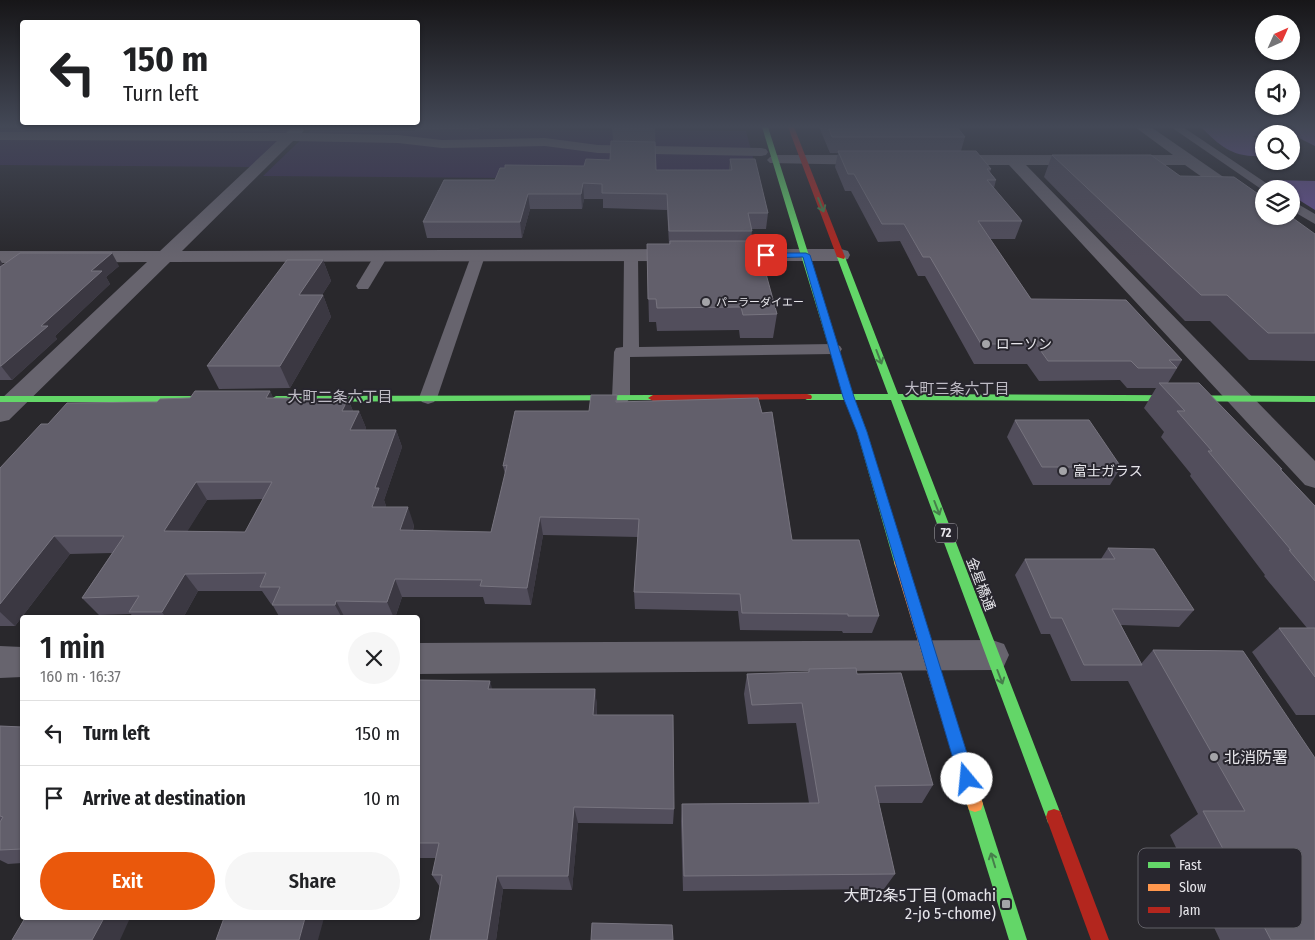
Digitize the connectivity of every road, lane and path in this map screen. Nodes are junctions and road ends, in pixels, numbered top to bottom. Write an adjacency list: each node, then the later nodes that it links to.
1 (255, 171): 16 (street)
2 (774, 171): 11 (main road)
3 (807, 171): 12 (main road, 金星橋通 / 72, one-way to 12)
4 (1023, 171): 26 (street)
5 (1204, 171): 8 (street)
6 (1242, 171): 7 (lane)
7 (1256, 180)
8 (1255, 207)
9 (1300, 210): 10 (lane)
10 (1315, 220)
11 (806, 255): 12 (street); 15 (street); 19 (main road)
12 (841, 255): 22 (main road, 金星橋通 / 72, one-way to 22)
13 (381, 256): 14 (street); 16 (street); 18 (lane)
14 (478, 256): 15 (street); 24 (lane)
15 (630, 256): 20 (lane)
16 (165, 257): 17 (street); 27 (street)
17 (4, 265)
18 (363, 286)
19 (834, 349): 20 (lane); 21 (main road)
20 (632, 352): 25 (lane)
21 (848, 397): 22 (main road); 25 (main road); 32 (main road)
22 (894, 397): 26 (main road); 33 (main road, 金星橋通 / 72, one-way to 33)
23 (261, 398): 24 (main road)
24 (428, 398): 25 (main road)
25 (621, 398)
26 (1240, 398): 29 (main road); 31 (street)
27 (8, 399): 28 (main road); 30 (street)
28 (212, 399)
29 (1315, 399)
30 (0, 414)
31 (1315, 478)
32 (928, 655): 33 (street); 34 (street); 37 (main road, one-way to 32)
33 (992, 655): 38 (main road, 金星橋通 / 72, one-way to 38)
34 (420, 659)
35 (0, 662): 36 (street)
36 (20, 662)
37 (1018, 940)
38 (1100, 940)

